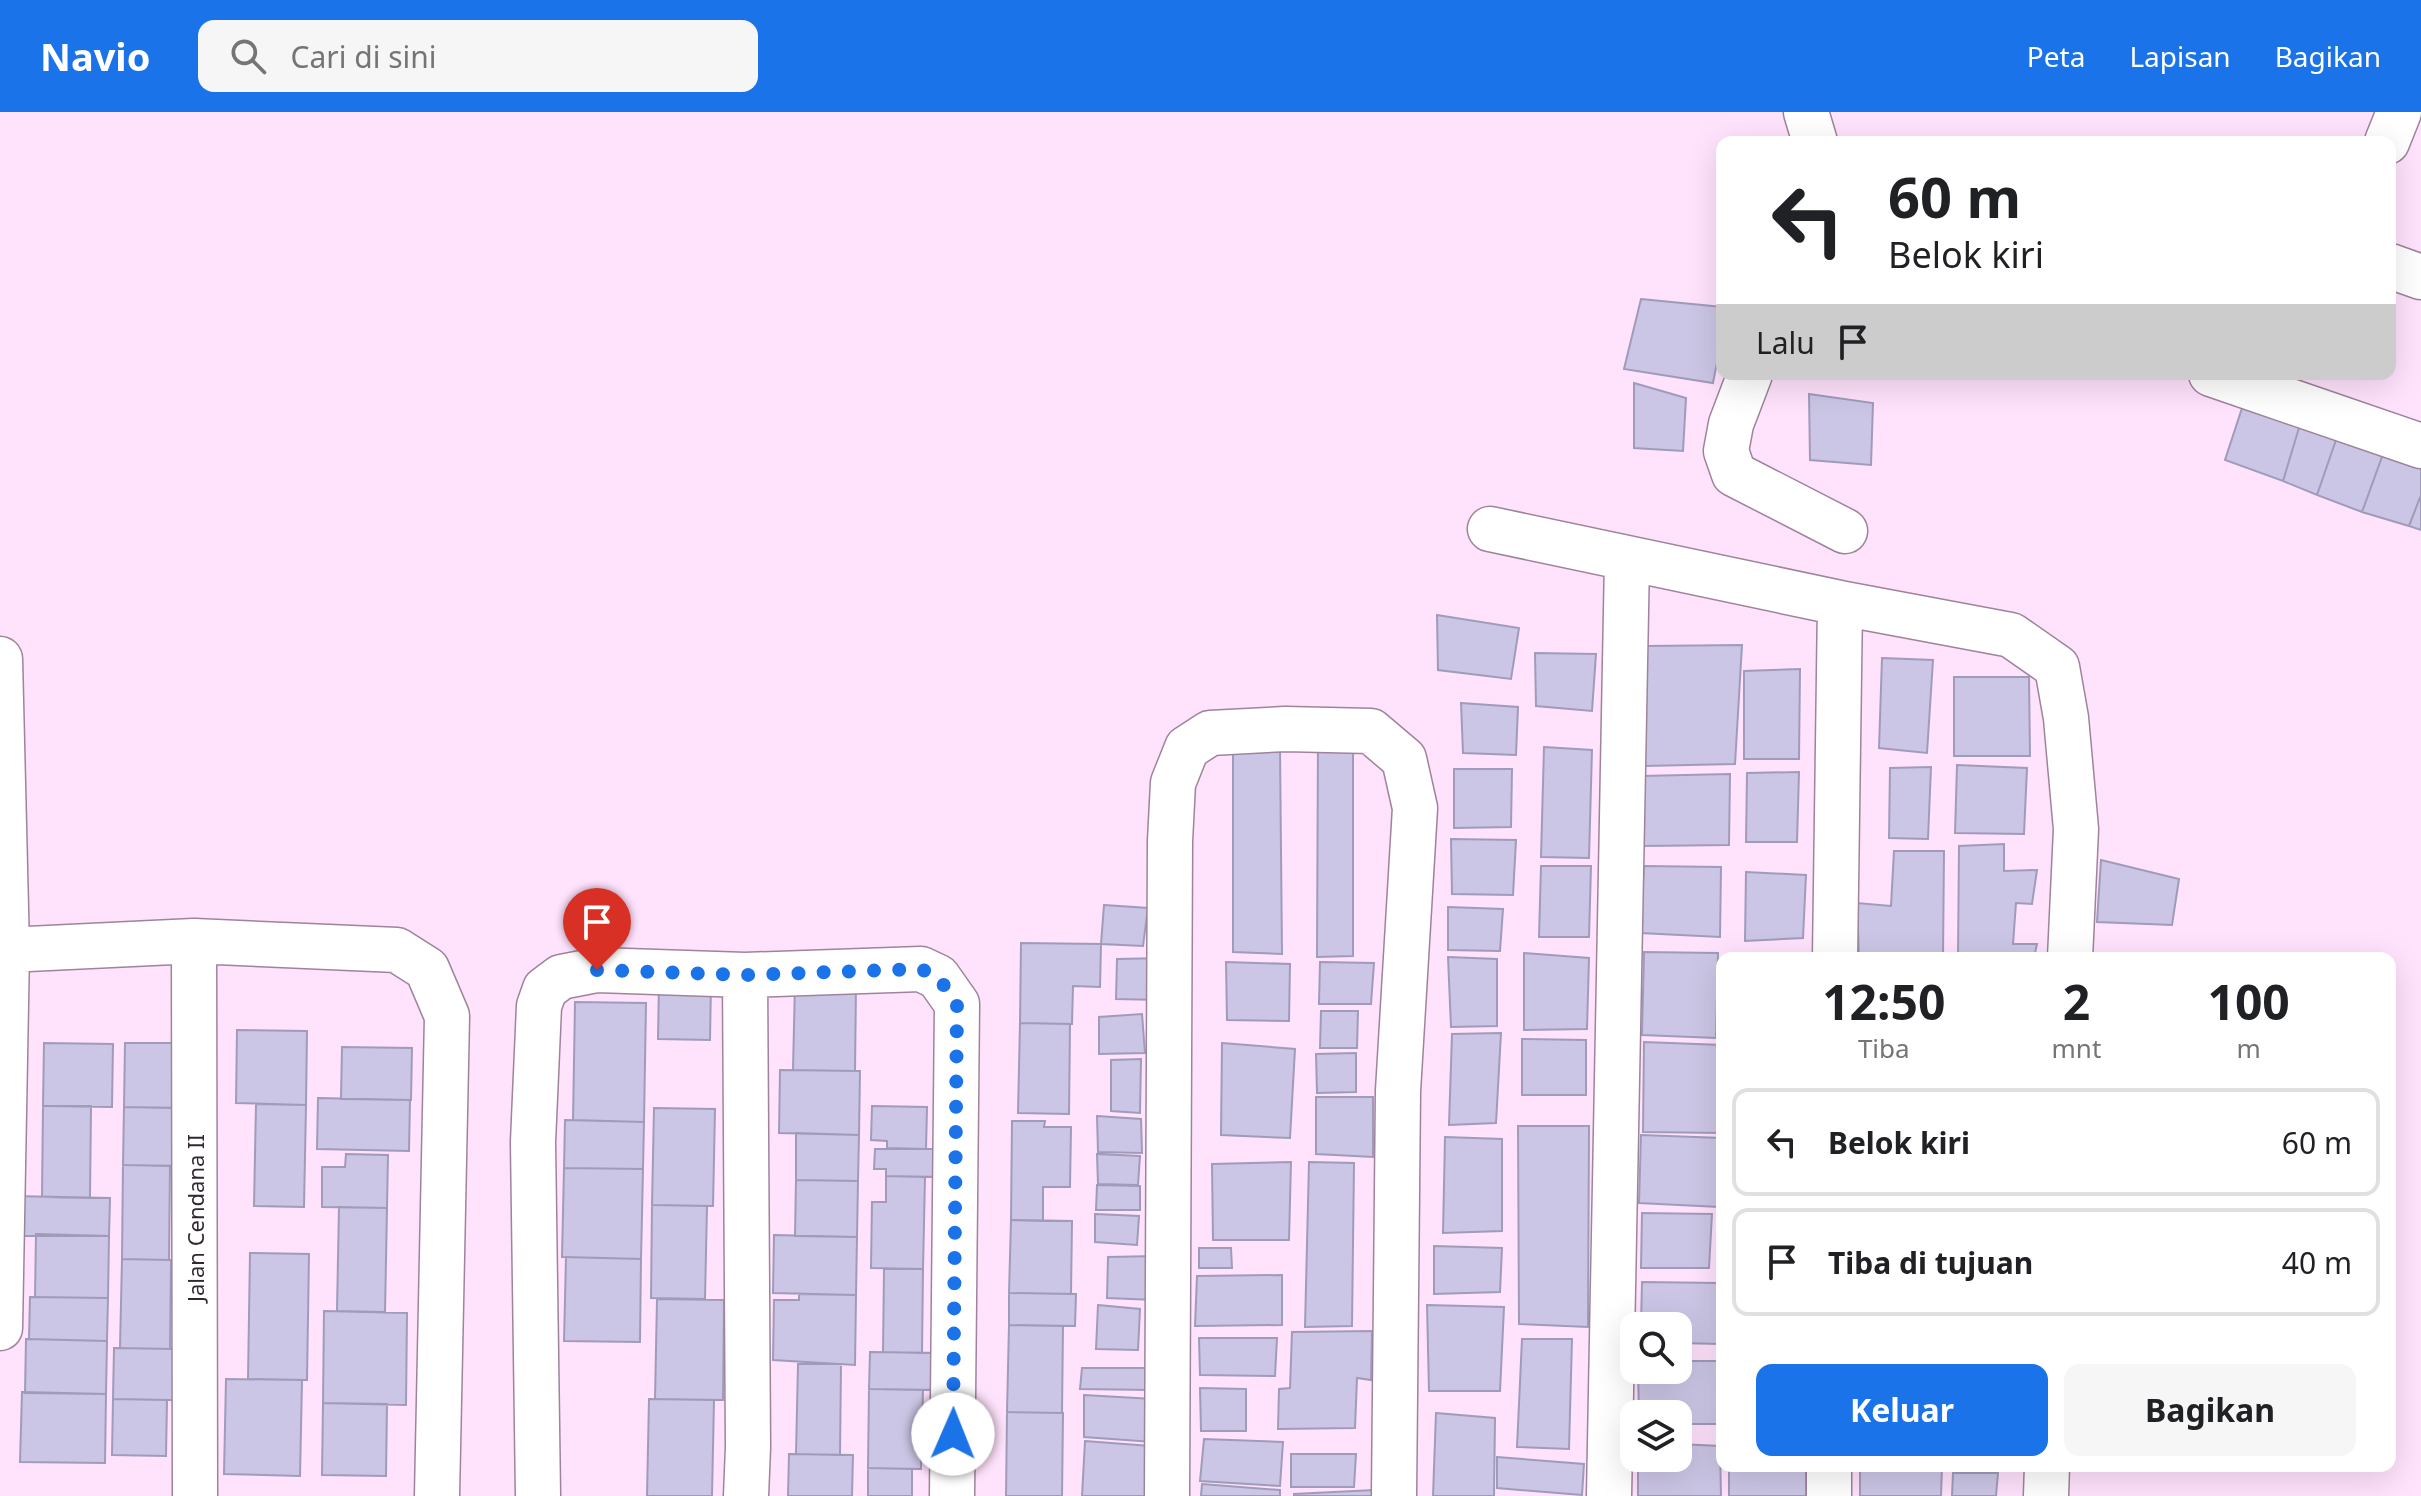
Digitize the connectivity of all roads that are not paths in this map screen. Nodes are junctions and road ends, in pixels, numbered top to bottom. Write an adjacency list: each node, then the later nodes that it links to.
1 (1806, 112): 3 (street)
2 (2399, 112): 4 (street)
3 (1813, 136)
4 (2389, 136)
5 (2396, 268): 6 (street)
6 (2421, 277)
7 (1748, 380): 11 (street)
8 (2228, 380): 9 (street)
9 (2421, 446)
10 (1490, 529): 12 (street)
11 (1845, 531)
12 (1627, 559): 13 (street); 30 (street)
13 (1840, 603): 17 (street); 18 (street)
14 (0, 659): 16 (street)
15 (194, 941): 16 (street); 23 (street, Jalan Cendana II); 24 (street)
16 (7, 950): 20 (street)
17 (1835, 952)
18 (2070, 952)
19 (745, 975): 25 (street); 26 (street); 27 (street)
20 (0, 1328)
21 (1829, 1472): 31 (street)
22 (2047, 1472): 32 (street)
23 (195, 1496)
24 (437, 1496)
25 (538, 1496)
26 (746, 1496)
27 (952, 1496)
28 (1167, 1496): 29 (street)
29 (1394, 1496)
30 (1609, 1496)
31 (1829, 1496)
32 (2046, 1496)

